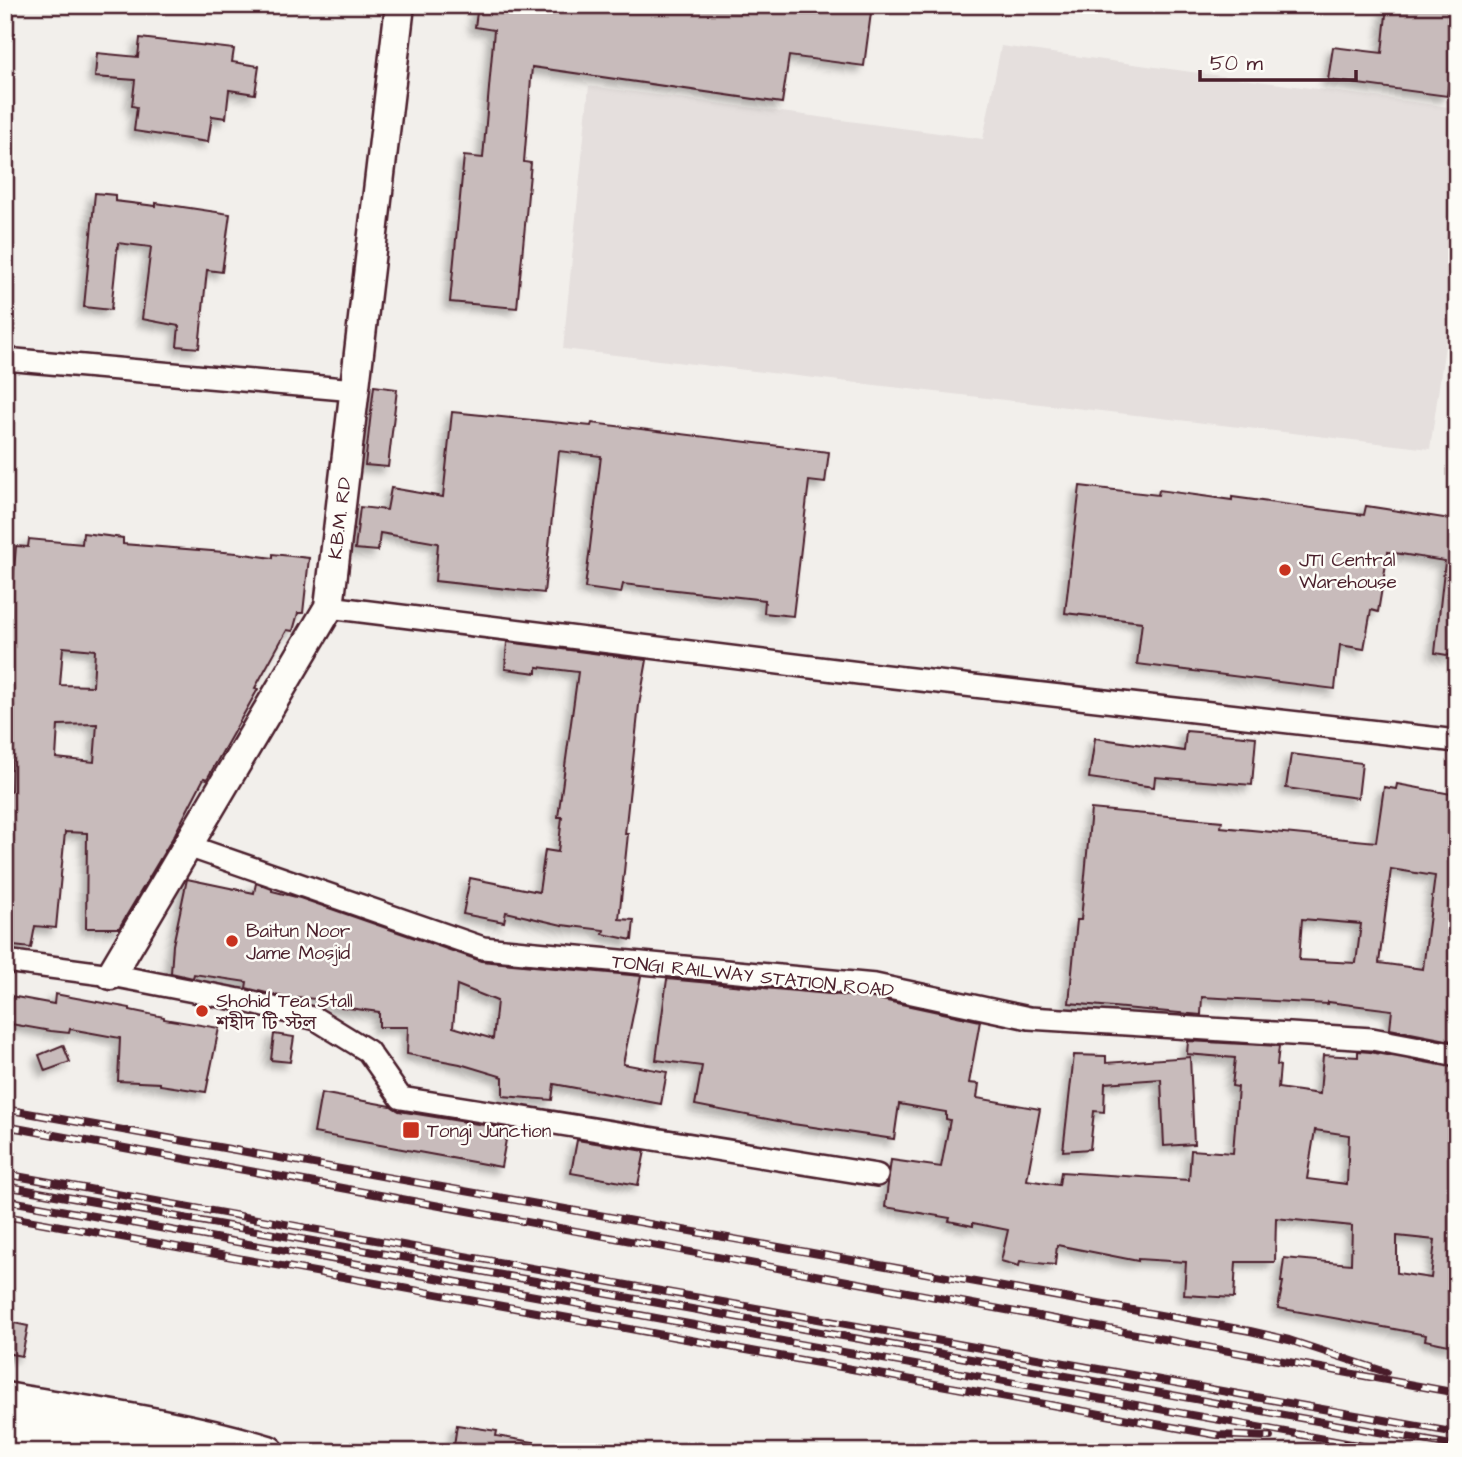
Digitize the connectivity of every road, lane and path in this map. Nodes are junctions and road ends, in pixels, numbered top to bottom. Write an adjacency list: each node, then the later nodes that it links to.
1 (400, 5): 3 (street, K.B.M. RD)
2 (5, 359): 3 (street)
3 (355, 390): 4 (street, K.B.M. RD)
4 (328, 607): 5 (street); 6 (street, K.B.M. RD)
5 (1457, 741)
6 (188, 846): 8 (street, K.B.M. RD); 9 (street, TONGI RAILWAY STATION ROAD)
7 (5, 961): 8 (street)
8 (111, 975): 10 (street)
9 (1457, 1055)
10 (877, 1175)
11 (5, 1399): 16 (main road)
12 (5, 1422): 15 (main road)
13 (5, 1444): 14 (main road)
14 (44, 1452)
15 (180, 1452)
16 (268, 1452)

